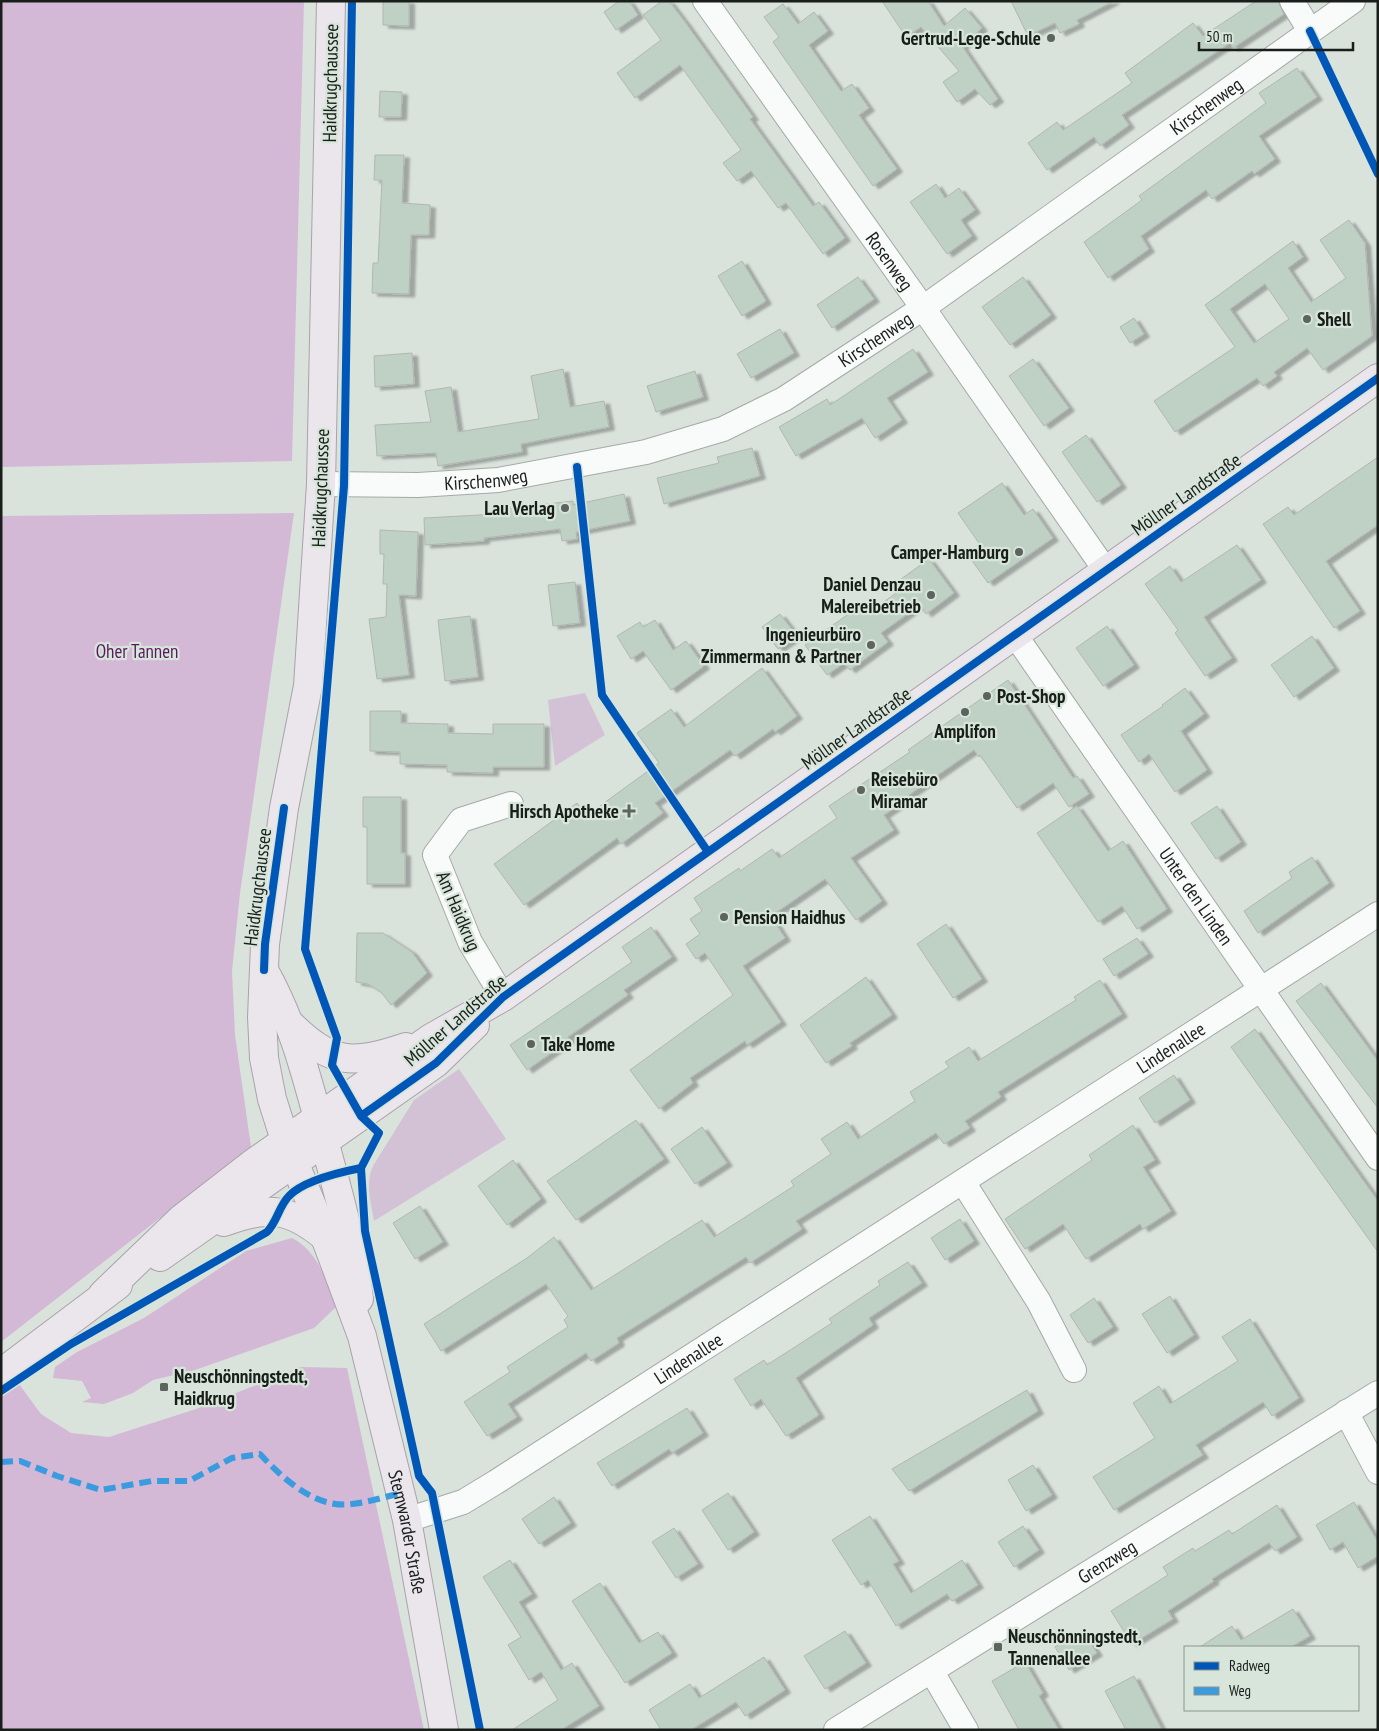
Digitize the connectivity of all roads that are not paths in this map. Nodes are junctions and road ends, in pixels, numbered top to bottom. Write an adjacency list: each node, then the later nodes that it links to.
1 (331, 1): 8 (main road, Haidkrugchaussee)
2 (705, 1): 6 (street, Rosenweg)
3 (1292, 1): 5 (street)
4 (1353, 1): 5 (street, Kirschenweg)
5 (1310, 30): 6 (street, Kirschenweg)
6 (923, 308): 8 (street, Kirschenweg); 9 (street, Rosenweg)
7 (1378, 378): 9 (main road, Möllner Landstraße)
8 (321, 484): 13 (main road, Haidkrugchaussee)
9 (1106, 571): 10 (main road, Möllner Landstraße)
10 (1015, 635): 14 (street, Unter den Linden); 15 (main road, Möllner Landstraße)
11 (511, 804): 15 (street, Am Haidkrug)
12 (1378, 914): 14 (street, Lindenallee)
13 (264, 970): 16 (main road, Haidkrugchaussee); 19 (main road, Haidkrugchaussee)
14 (1261, 991): 20 (street, Unter den Linden); 21 (street, Lindenallee)
15 (503, 997): 17 (main road, Möllner Landstraße); 18 (main road, Möllner Landstraße)
16 (290, 1024): 17 (main road); 18 (main road, Haidkrugchaussee)
17 (431, 1038): 18 (main road, Möllner Landstraße)
18 (321, 1130): 19 (main road, Möllner Landstraße); 25 (main road, Stemwarder Straße)
19 (290, 1151): 22 (main road, Möllner Landstraße); 23 (main road, Stemwarder Straße); 24 (main road, Möllner Landstraße)
20 (1378, 1158)
21 (963, 1182): 26 (street); 31 (street, Lindenallee)
22 (194, 1234): 23 (main road); 24 (main road, Möllner Landstraße)
23 (325, 1237): 25 (main road, Stemwarder Straße)
24 (103, 1294): 27 (main road, Möllner Landstraße)
25 (362, 1336): 31 (main road, Stemwarder Straße)
26 (1074, 1370)
27 (1, 1373)
28 (1378, 1393): 29 (street, Grenzweg)
29 (1346, 1412): 30 (street); 32 (street, Grenzweg)
30 (1378, 1472)
31 (407, 1520): 33 (main road, Stemwarder Straße)
32 (932, 1672): 34 (street, Grenzweg); 35 (street)
33 (444, 1730)
34 (836, 1730)
35 (966, 1730)

